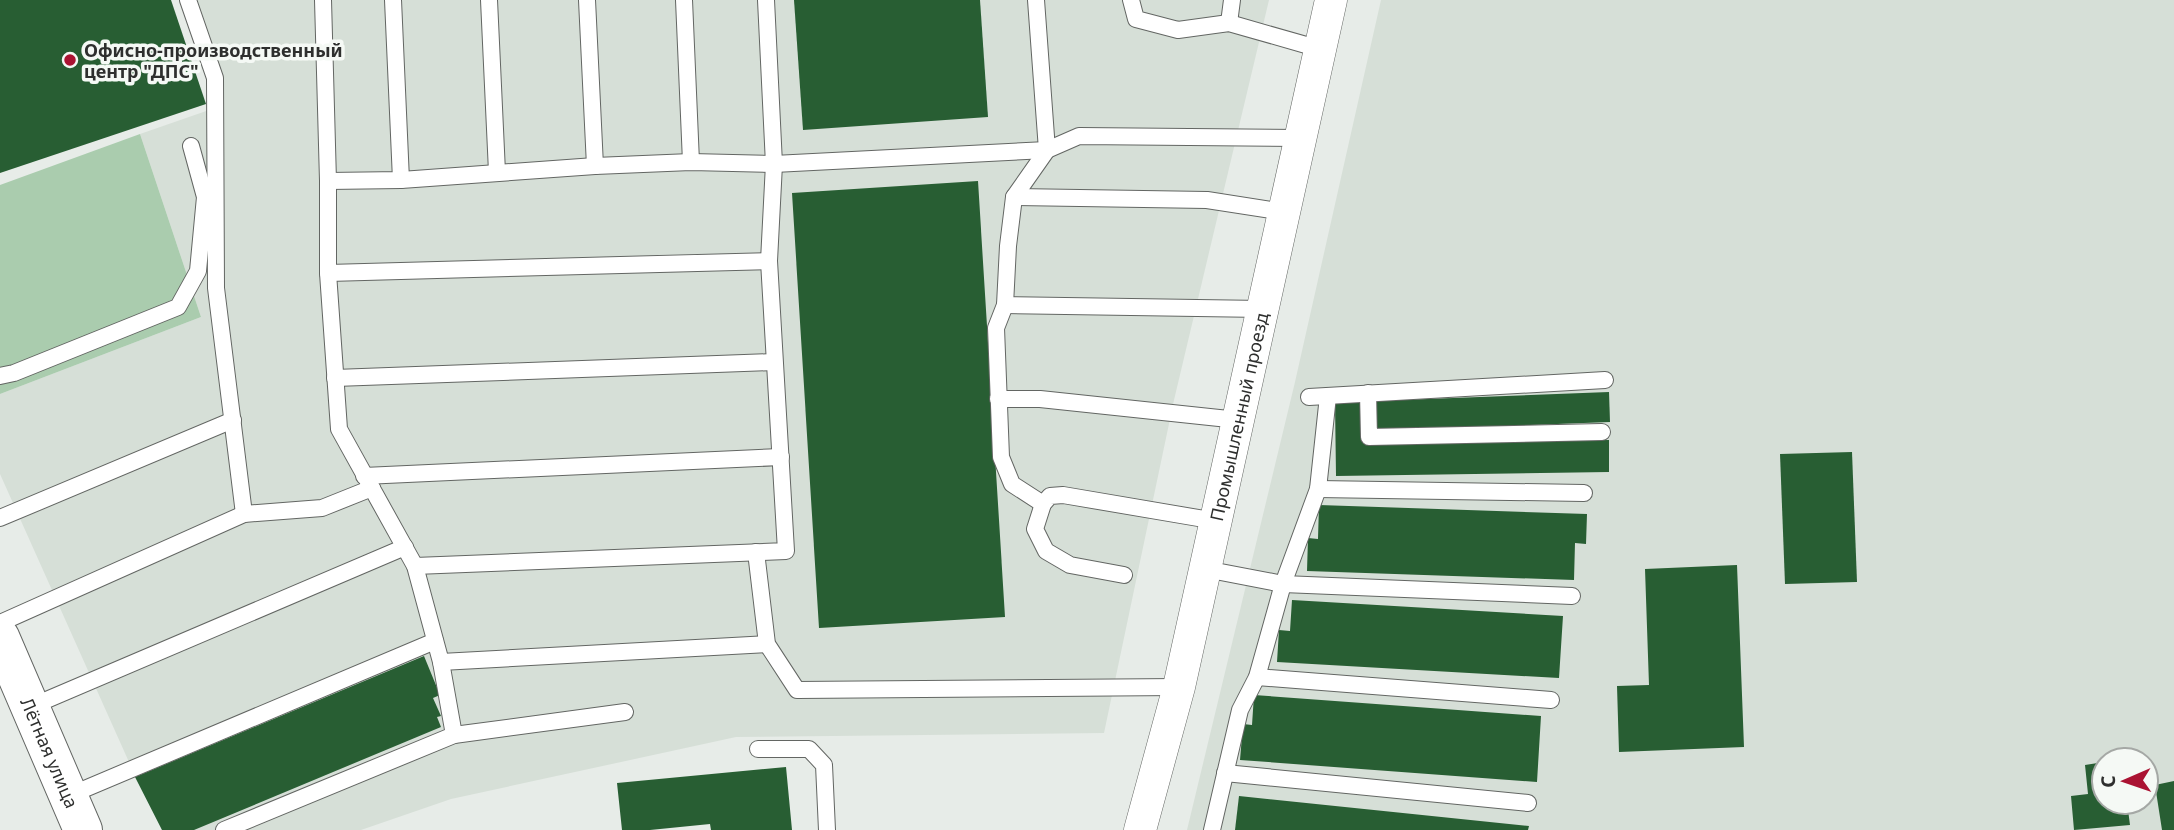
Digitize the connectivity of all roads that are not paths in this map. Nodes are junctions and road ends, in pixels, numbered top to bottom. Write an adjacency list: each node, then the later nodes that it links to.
1 (188, 0): 37 (lane)
2 (323, 0): 22 (lane)
3 (393, 0): 21 (lane)
4 (489, 0): 20 (lane)
5 (587, 0): 19 (lane)
6 (684, 0): 17 (lane)
7 (766, 0): 18 (lane)
8 (1036, 0): 16 (lane)
9 (1131, 0): 12 (lane)
10 (1232, 0): 12 (lane)
11 (1331, 0): 13 (street, Промышленный проезд)
12 (1229, 23): 13 (lane)
13 (1320, 49): 14 (street, Промышленный проезд)
14 (1300, 138): 16 (lane); 24 (street, Промышленный проезд)
15 (191, 146): 30 (lane)
16 (1047, 150): 18 (lane); 23 (lane)
17 (691, 162): 18 (lane); 19 (lane)
18 (774, 164): 25 (lane)
19 (595, 166): 20 (lane)
20 (497, 172): 21 (lane)
21 (401, 180): 22 (lane)
22 (328, 181): 26 (lane)
23 (1014, 197): 24 (lane); 27 (lane)
24 (1284, 212): 28 (street, Промышленный проезд)
25 (769, 261): 26 (lane); 29 (lane)
26 (328, 273): 31 (lane)
27 (1005, 305): 28 (lane); 36 (lane)
28 (1263, 309): 38 (street, Промышленный проезд)
29 (774, 362): 31 (lane); 40 (lane)
30 (0, 376)
31 (335, 378): 41 (lane)
32 (1605, 380): 33 (lane)
33 (1368, 394): 34 (lane); 39 (lane)
34 (1328, 396): 35 (lane); 42 (lane)
35 (1309, 397)
36 (998, 399): 38 (lane); 44 (lane)
37 (233, 420): 45 (lane); 46 (lane)
38 (1238, 420): 47 (street, Промышленный проезд)
39 (1602, 432)
40 (781, 457): 41 (lane); 49 (lane)
41 (368, 482): 45 (lane); 48 (lane)
42 (1318, 489): 43 (lane); 53 (lane)
43 (1584, 493)
44 (1042, 504): 47 (lane); 52 (lane)
45 (244, 514): 55 (lane)
46 (0, 518)
47 (1216, 521): 51 (street, Промышленный проезд)
48 (405, 547): 50 (lane); 63 (lane)
49 (756, 552): 50 (lane); 58 (lane)
50 (415, 566): 57 (lane)
51 (1205, 569): 53 (lane); 61 (street, Промышленный проезд)
52 (1124, 575)
53 (1283, 584): 54 (lane); 60 (lane)
54 (1572, 596)
55 (0, 622)
56 (0, 637): 63 (street, Лётная улица)
57 (435, 641): 59 (lane); 69 (lane)
58 (767, 644): 59 (lane); 61 (lane)
59 (441, 663): 65 (lane)
60 (1256, 677): 62 (lane); 67 (lane)
61 (1179, 687): 72 (street, Промышленный проезд)
62 (1551, 700)
63 (30, 707): 69 (street, Лётная улица)
64 (625, 712): 65 (lane)
65 (454, 736): 70 (lane)
66 (758, 749): 71 (lane)
67 (1225, 773): 68 (lane); 73 (lane)
68 (1528, 803)
69 (76, 813)
70 (224, 830)
71 (827, 830)
72 (1140, 830)
73 (1212, 830)

